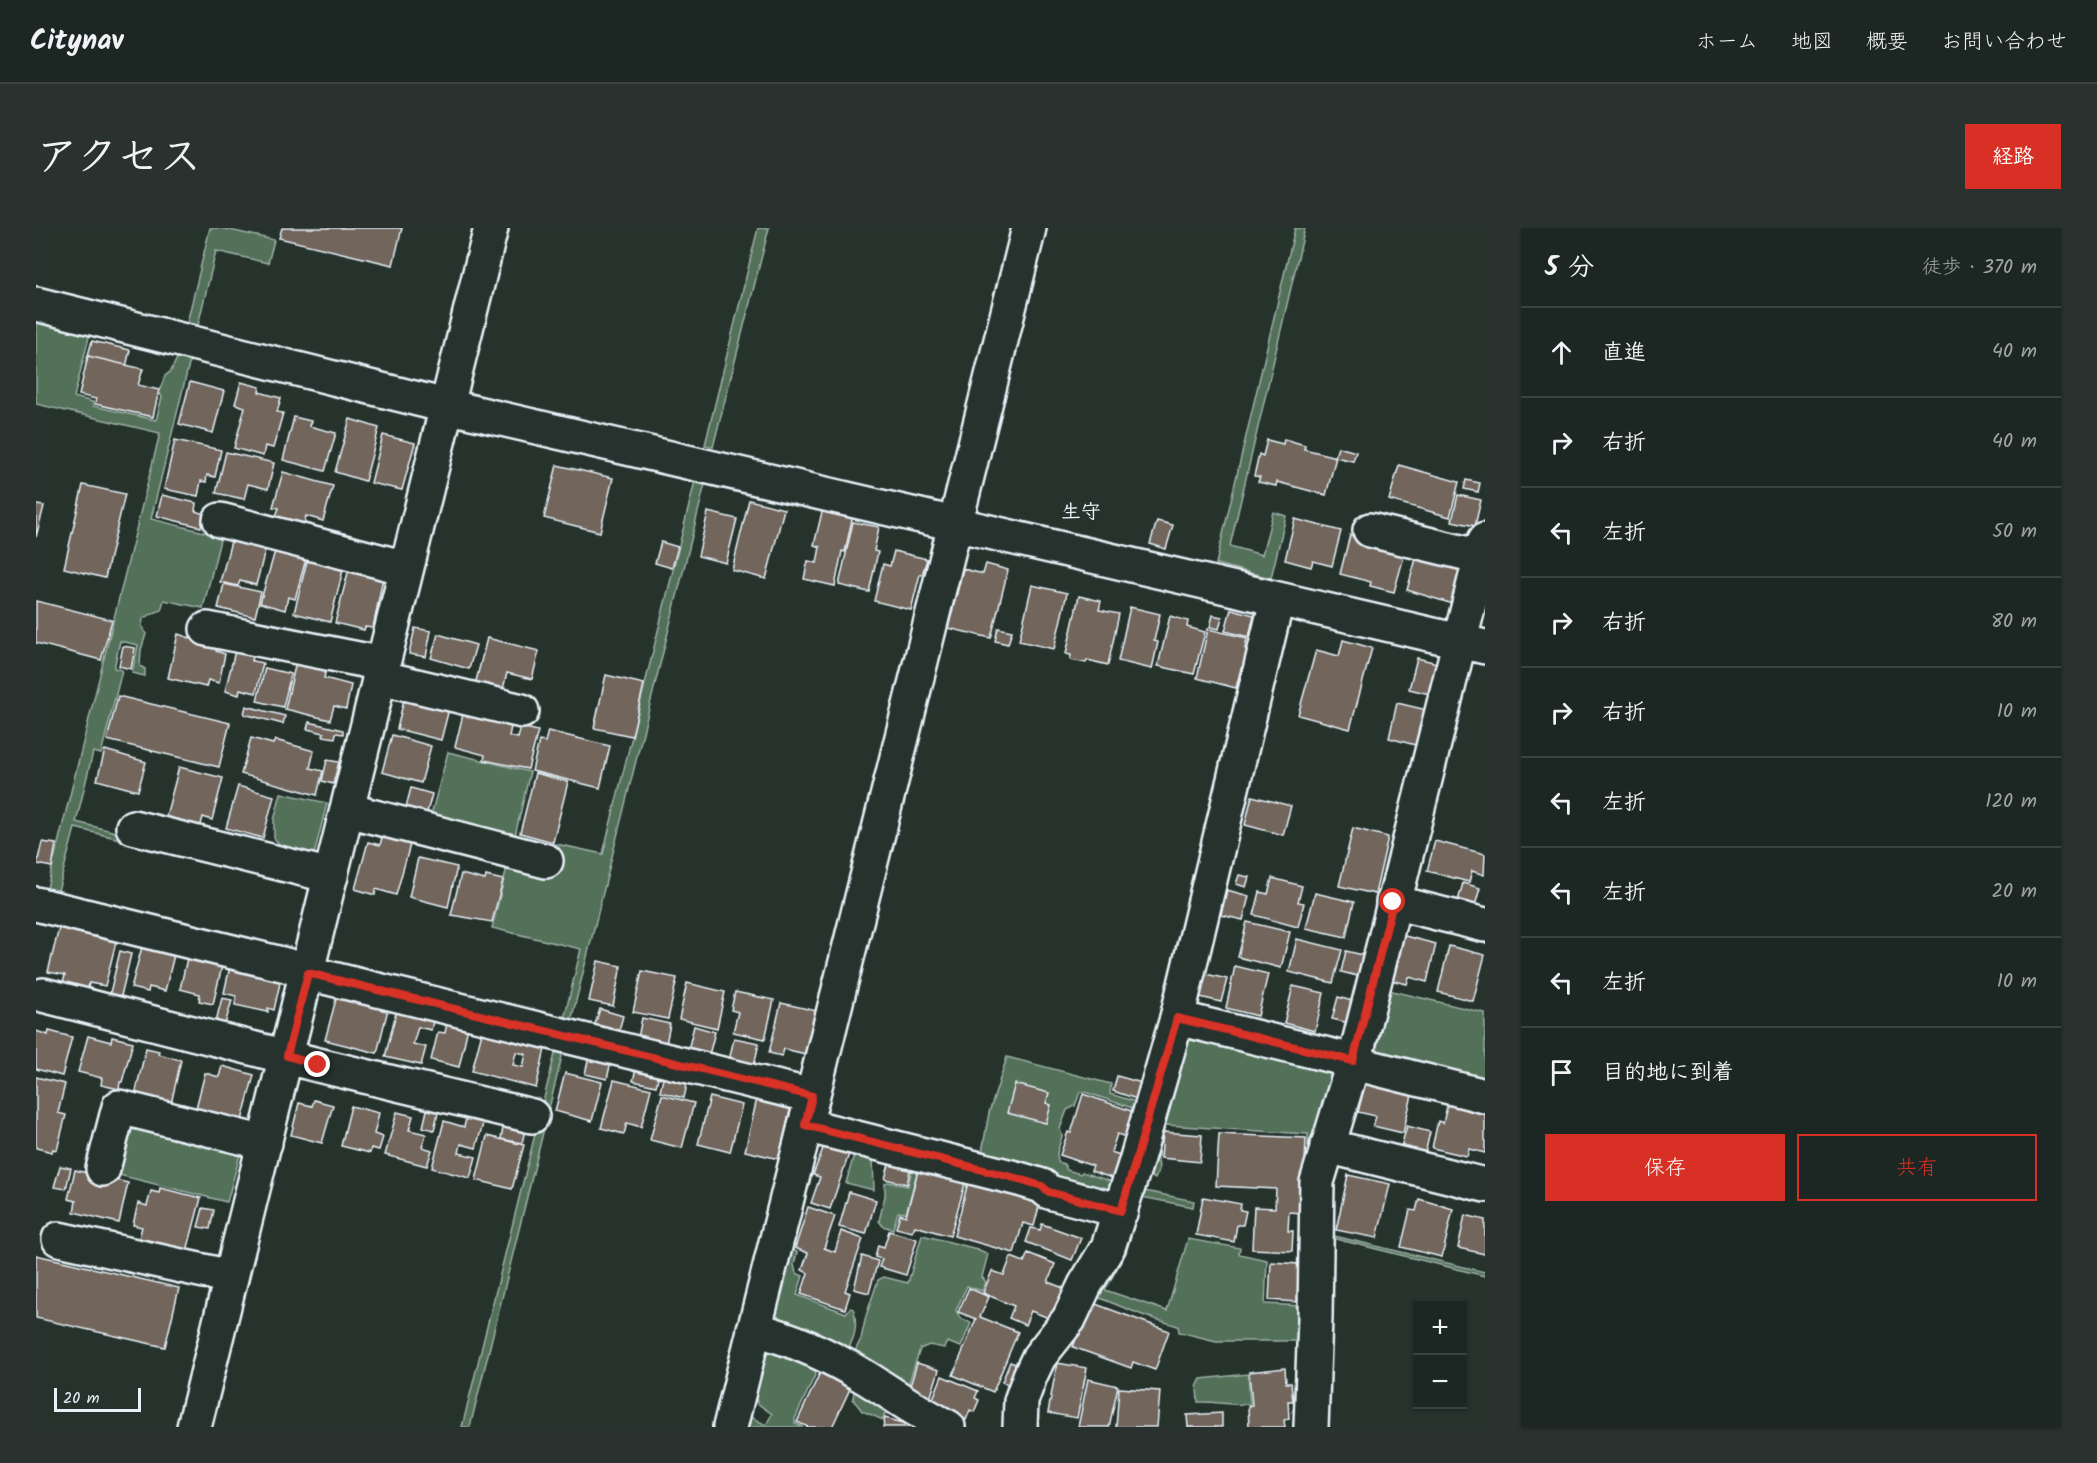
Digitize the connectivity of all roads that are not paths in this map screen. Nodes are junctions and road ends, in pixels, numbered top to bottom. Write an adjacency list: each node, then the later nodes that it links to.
1 (491, 228): 4 (street)
2 (1029, 228): 6 (street)
3 (36, 304): 4 (street)
4 (446, 406): 6 (street); 9 (street)
5 (220, 520): 9 (street)
6 (955, 522): 10 (street); 28 (street)
7 (1370, 530): 8 (street)
8 (1483, 548): 12 (street)
9 (406, 568): 13 (street)
10 (1277, 600): 12 (street); 24 (street)
11 (207, 629): 13 (street)
12 (1472, 644): 19 (street)
13 (381, 671): 14 (street); 15 (street)
14 (522, 711)
15 (347, 810): 17 (street); 18 (street)
16 (133, 827): 18 (street)
17 (546, 861)
18 (331, 876): 22 (street)
19 (1393, 902): 21 (street); 26 (street)
20 (36, 904): 22 (street)
21 (1485, 925)
22 (308, 973): 25 (street); 28 (street)
23 (43, 996): 25 (street)
24 (1177, 1018): 26 (street); 34 (street)
25 (287, 1056): 29 (street); 30 (street)
26 (1353, 1061): 27 (street); 31 (street)
27 (1485, 1095)
28 (809, 1111): 34 (street); 37 (street)
29 (532, 1116)
30 (265, 1143): 32 (street); 36 (street)
31 (1326, 1146): 33 (street); 42 (street)
32 (103, 1169)
33 (1485, 1185)
34 (1121, 1211): 41 (street)
35 (58, 1239): 36 (street)
36 (231, 1277): 38 (street)
37 (754, 1329): 39 (street); 40 (street)
38 (194, 1427)
39 (730, 1427)
40 (948, 1427)
41 (1020, 1427)
42 (1311, 1427)

